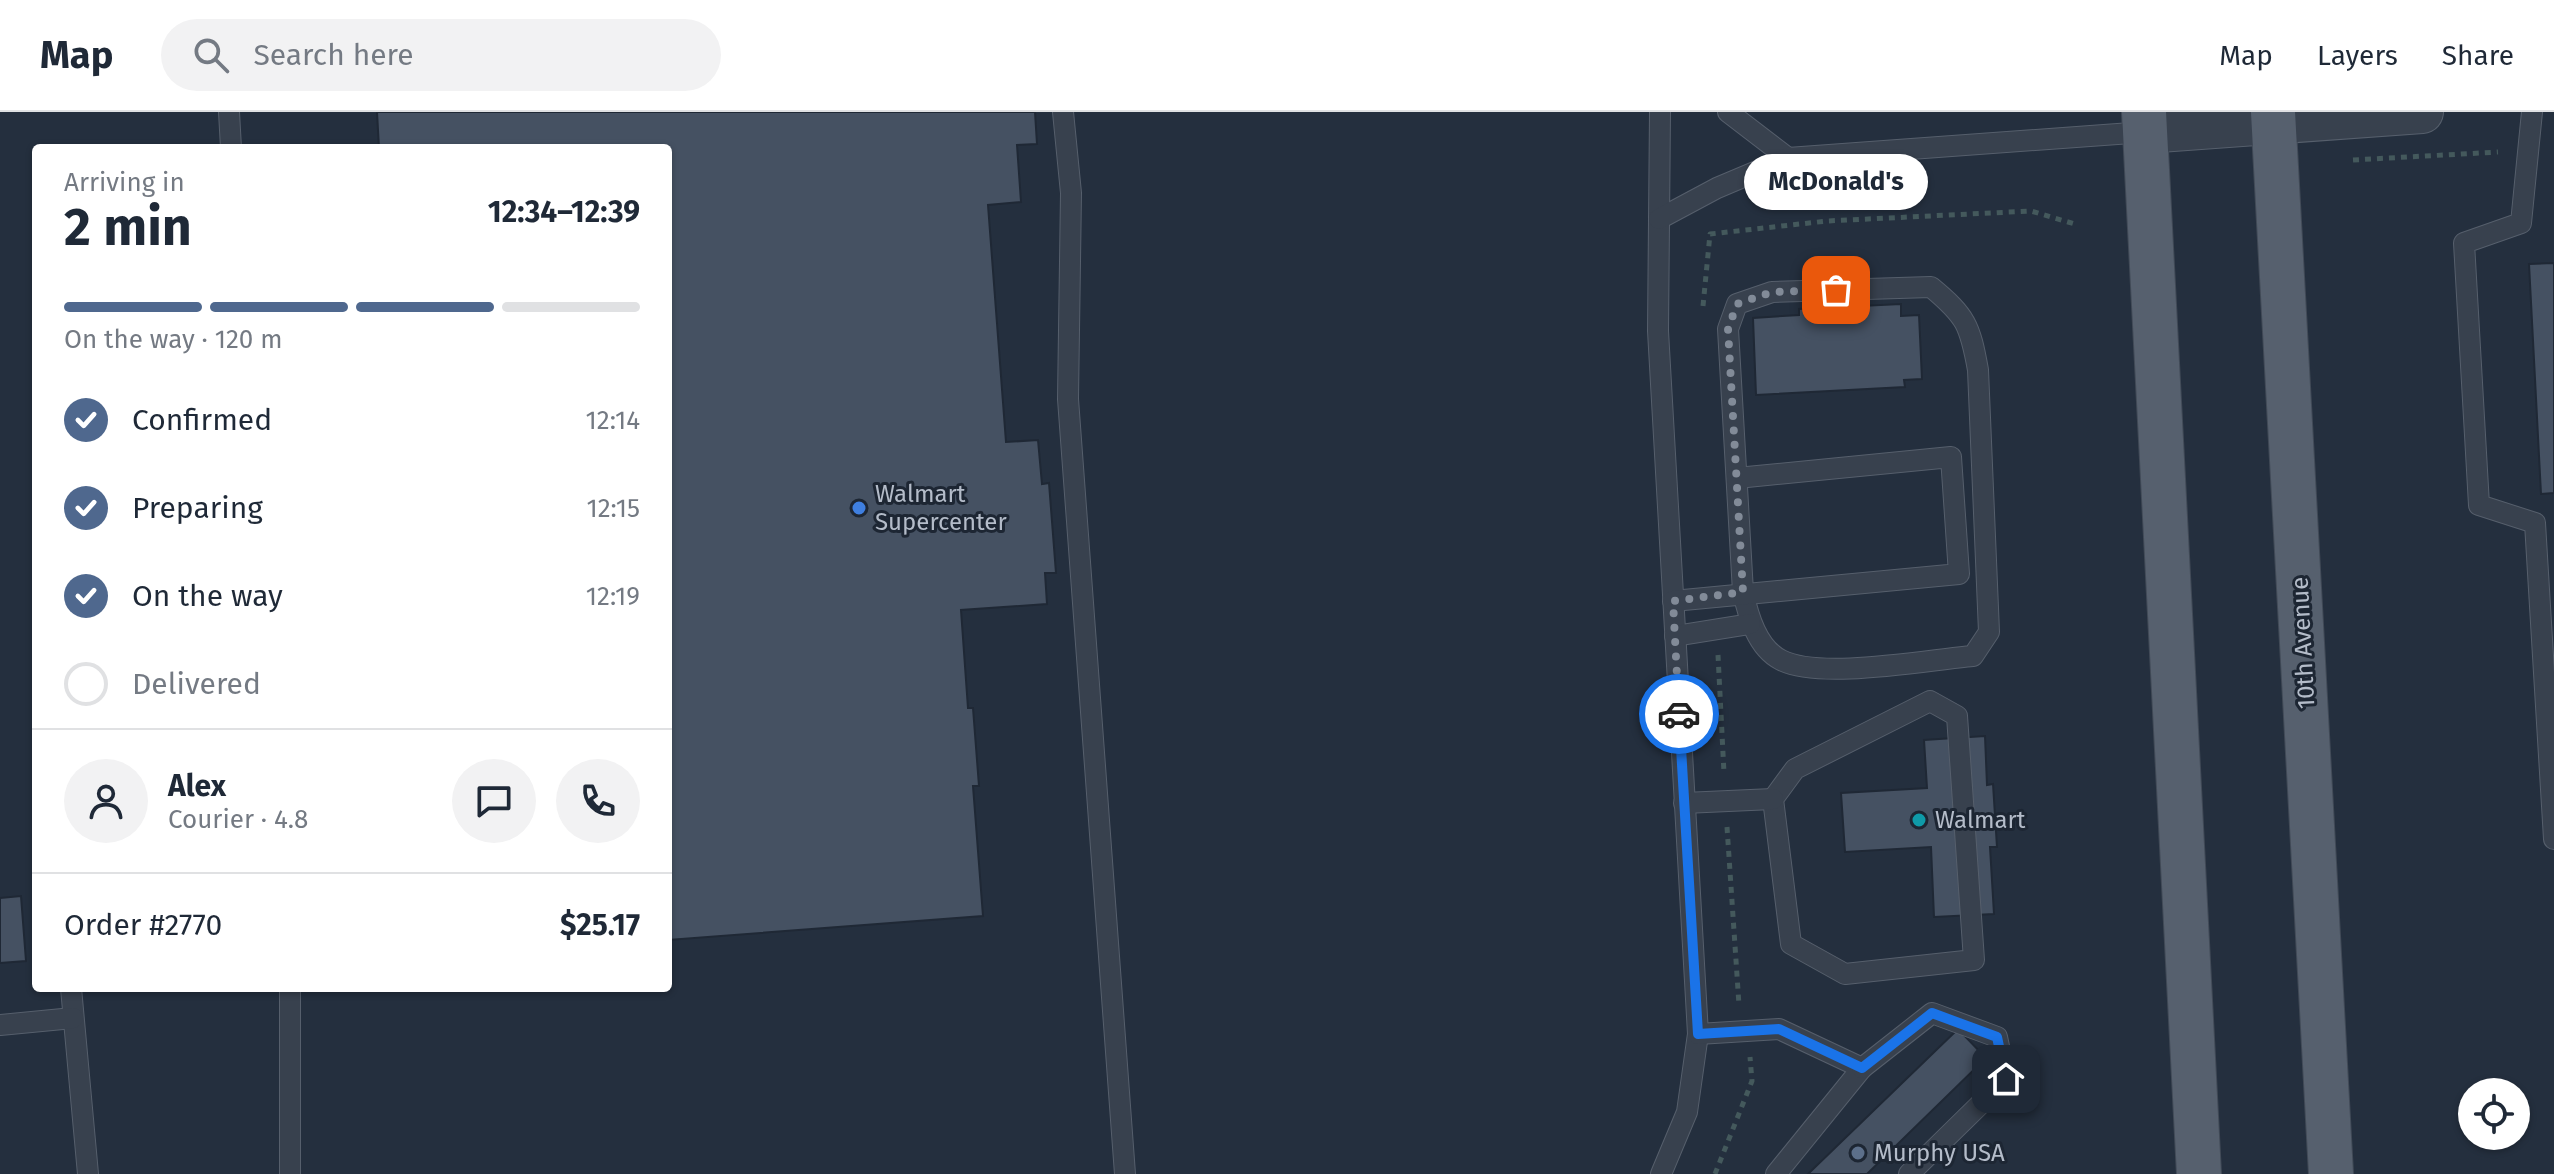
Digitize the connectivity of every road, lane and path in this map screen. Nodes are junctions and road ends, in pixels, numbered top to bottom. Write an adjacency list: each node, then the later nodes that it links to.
1 (229, 112): 9 (lane)
2 (1063, 112): 31 (lane)
3 (1660, 112): 13 (lane)
4 (1728, 112): 11 (lane)
5 (2422, 112): 7 (street)
6 (2532, 112): 10 (lane)
7 (2273, 117): 8 (street); 36 (main road, 10th Avenue)
8 (2145, 122): 11 (lane); 35 (main road)
9 (231, 144)
10 (2528, 151): 12 (path); 15 (lane)
11 (1788, 158): 13 (lane)
12 (2352, 161)
13 (1659, 219): 17 (lane)
14 (1737, 478): 16 (lane); 16 (lane); 18 (lane)
15 (2544, 522): 22 (lane)
16 (1743, 592): 17 (lane); 18 (lane)
17 (1673, 601): 19 (lane)
18 (1750, 624): 19 (lane)
19 (1675, 636): 21 (lane)
20 (1773, 799): 20 (lane); 21 (lane)
21 (1684, 803): 27 (lane)
22 (2554, 839)
23 (71, 992): 25 (lane)
24 (290, 992): 30 (lane)
25 (73, 1018): 26 (lane); 29 (lane)
26 (0, 1025)
27 (1698, 1034): 28 (lane); 32 (lane)
28 (1862, 1068): 33 (lane); 34 (lane)
29 (88, 1174)
30 (290, 1174)
31 (1125, 1174)
32 (1661, 1174)
33 (1776, 1174)
34 (1909, 1174)
35 (2199, 1174)
36 (2331, 1174)

